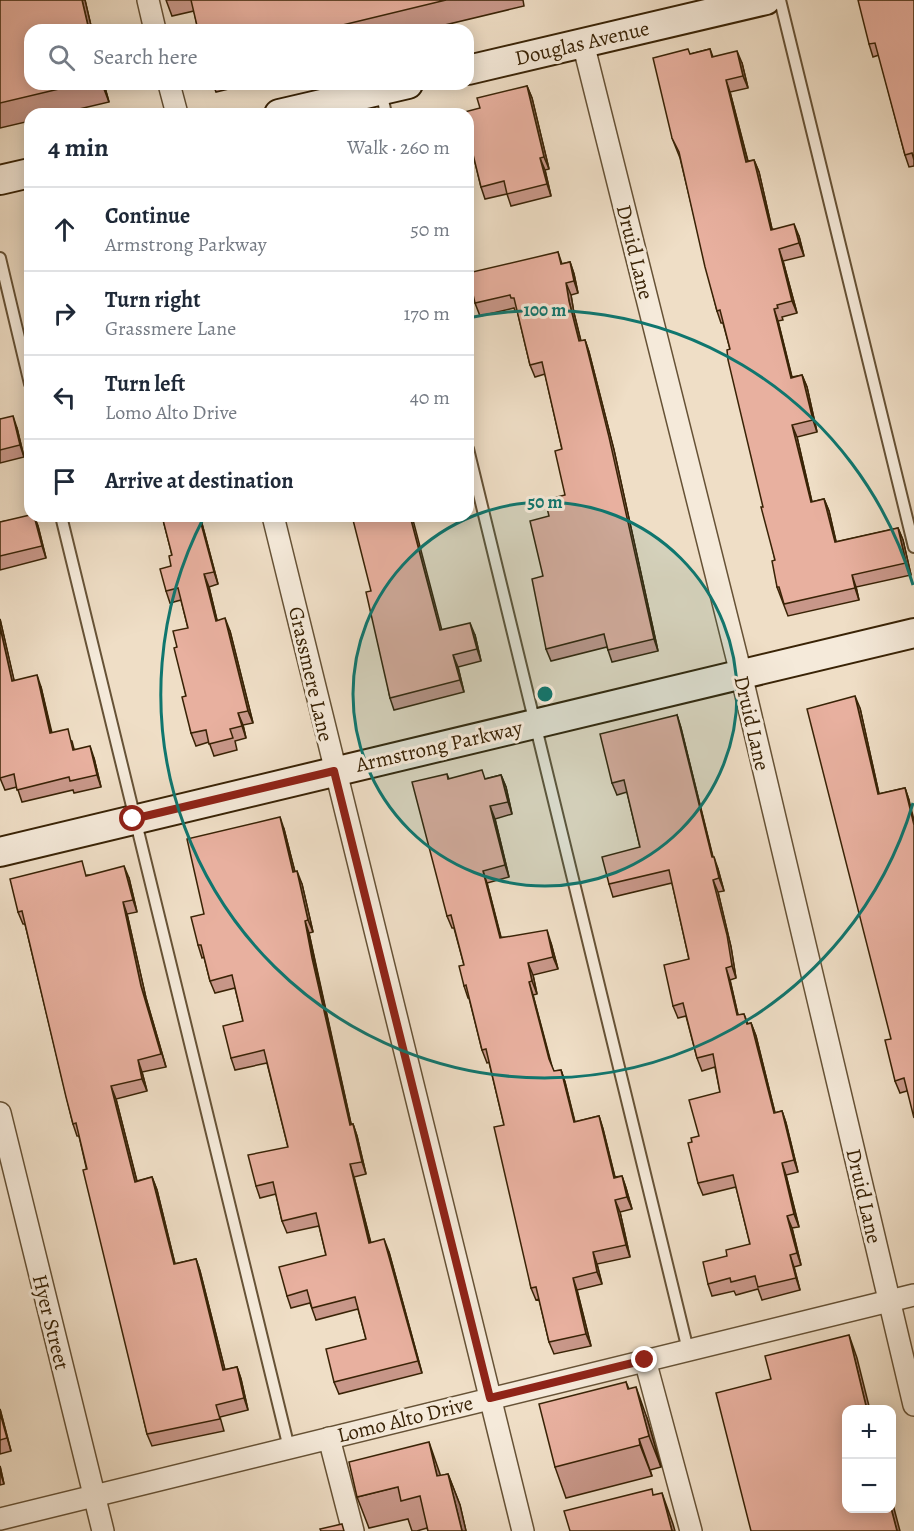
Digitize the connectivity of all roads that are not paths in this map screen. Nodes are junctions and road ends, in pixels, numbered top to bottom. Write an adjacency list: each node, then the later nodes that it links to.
1 (148, 0): 4 (street)
2 (766, 0): 5 (street, Douglas Avenue)
3 (780, 0): 19 (lane)
4 (154, 24)
5 (583, 43): 6 (street, Douglas Avenue); 21 (street, Druid Lane)
6 (474, 69)
7 (171, 90): 10 (street)
8 (400, 90): 9 (street)
9 (384, 102): 11 (street)
10 (175, 108)
11 (332, 108)
12 (24, 174): 13 (street)
13 (0, 180)
14 (0, 258): 15 (lane)
15 (24, 359)
16 (474, 474): 22 (lane)
17 (62, 522): 24 (lane)
18 (274, 522): 23 (street, Grassmere Lane)
19 (914, 547)
20 (914, 633): 21 (street, Armstrong Parkway)
21 (741, 674): 22 (street, Armstrong Parkway); 28 (street, Druid Lane)
22 (535, 723): 23 (street, Armstrong Parkway); 29 (lane)
23 (334, 771): 24 (street, Armstrong Parkway); 31 (street, Grassmere Lane)
24 (133, 819): 25 (street, Armstrong Parkway); 34 (lane)
25 (0, 852)
26 (0, 1113): 35 (street, Hyer Street)
27 (914, 1295): 28 (street, Lomo Alto Drive)
28 (888, 1301): 29 (street, Lomo Alto Drive); 32 (street, Druid Lane)
29 (688, 1350): 30 (street, Lomo Alto Drive)
30 (645, 1360): 31 (street, Lomo Alto Drive); 40 (street)
31 (490, 1398): 33 (street, Lomo Alto Drive); 39 (street, Grassmere Lane)
32 (914, 1405)
33 (329, 1438): 34 (street, Lomo Alto Drive); 38 (street)
34 (289, 1448): 35 (street, Lomo Alto Drive)
35 (94, 1496): 36 (street, Lomo Alto Drive); 37 (street, Hyer Street)
36 (0, 1519)
37 (103, 1531)
38 (353, 1531)
39 (523, 1531)
40 (692, 1531)

